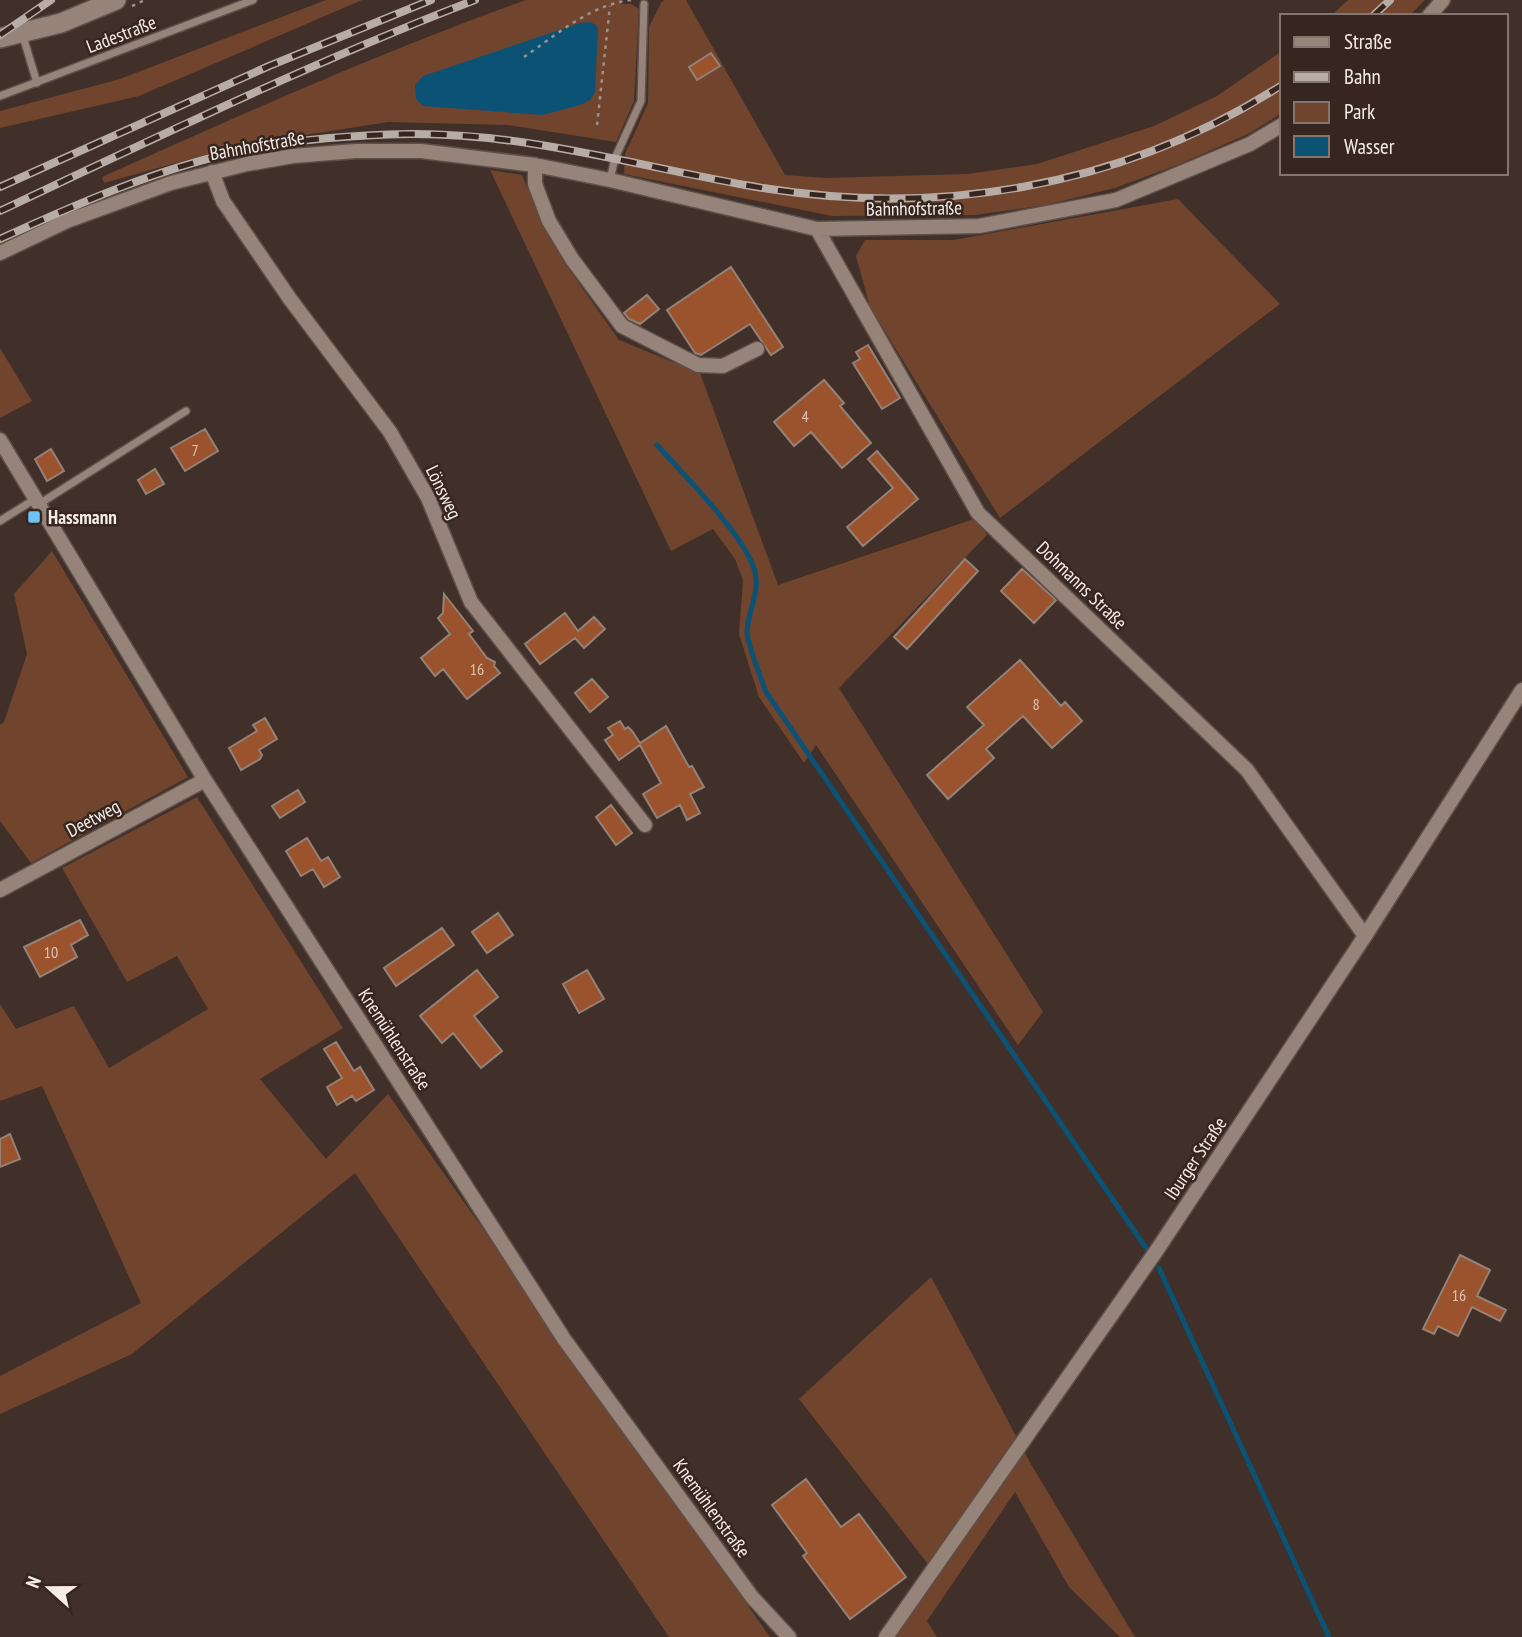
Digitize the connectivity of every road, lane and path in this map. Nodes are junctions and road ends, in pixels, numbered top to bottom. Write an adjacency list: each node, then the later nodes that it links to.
1 (116, 0): 8 (street)
2 (253, 0): 11 (lane, Ladestraße)
3 (631, 0): 6 (path)
4 (1443, 0): 7 (street)
5 (644, 4): 17 (lane)
6 (610, 6): 10 (path); 13 (path)
7 (1431, 14)
8 (22, 32): 9 (street); 11 (lane)
9 (0, 37)
10 (524, 57)
11 (37, 83): 12 (lane, Ladestraße)
12 (0, 96)
13 (597, 125)
14 (1280, 126): 18 (street, Bahnhofstraße)
15 (535, 165): 16 (street, Bahnhofstraße); 17 (street, Bahnhofstraße); 20 (street)
16 (212, 172): 19 (street, Bahnhofstraße); 27 (street, Lönsweg)
17 (610, 180): 18 (street, Bahnhofstraße)
18 (817, 229): 29 (street, Dohmanns Straße)
19 (0, 253)
20 (757, 349)
21 (186, 411): 23 (lane)
22 (0, 440): 23 (street, Knemühlenstraße)
23 (36, 502): 24 (lane); 26 (street, Knemühlenstraße)
24 (0, 521)
25 (1522, 690): 29 (street, Iburger Straße)
26 (205, 780): 28 (street, Deetweg); 30 (street, Knemühlenstraße)
27 (645, 825)
28 (0, 890)
29 (1365, 936): 31 (street, Iburger Straße)
30 (789, 1637)
31 (886, 1637)

